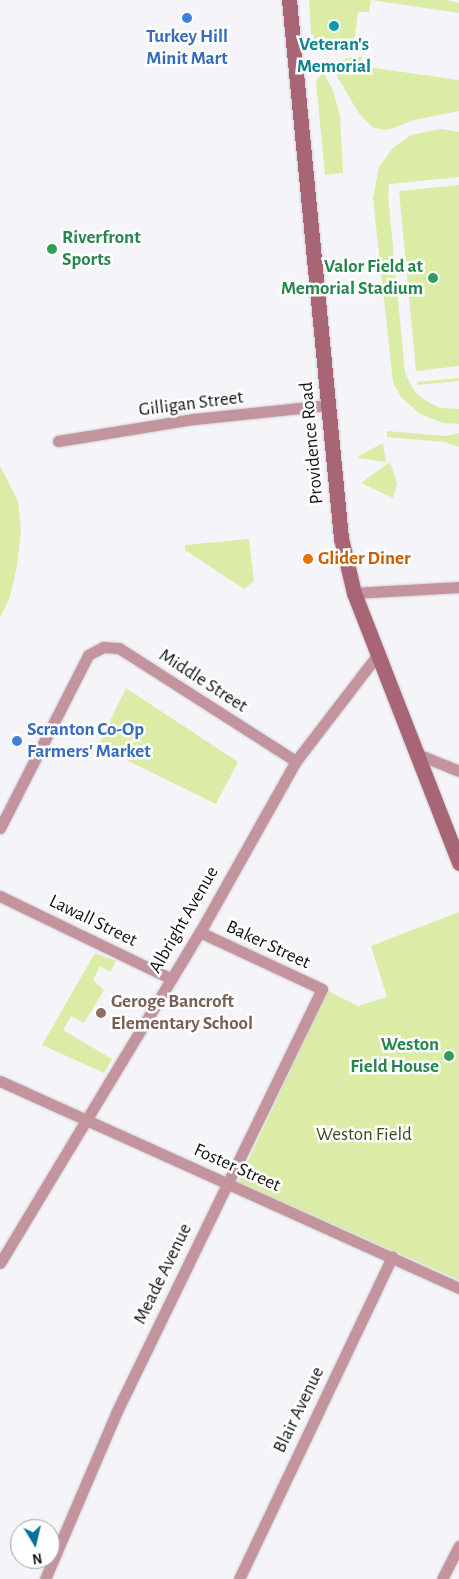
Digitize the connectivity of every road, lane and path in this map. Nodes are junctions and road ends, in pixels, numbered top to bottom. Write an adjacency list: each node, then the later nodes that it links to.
1 (284, 0): 3 (main road)
2 (289, 0): 3 (main road, Providence Road)
3 (290, 22): 4 (main road, Providence Road)
4 (329, 406): 5 (street, Gilligan Street); 7 (main road, Providence Road)
5 (58, 441)
6 (459, 587): 7 (street)
7 (354, 593): 8 (main road, Providence Road)
8 (379, 653): 9 (main road, Providence Road); 10 (street, Albright Avenue)
9 (417, 754): 11 (street); 13 (main road, Providence Road)
10 (296, 761): 12 (street, Middle Street); 15 (street, Albright Avenue)
11 (459, 771)
12 (0, 828)
13 (459, 863)
14 (0, 896): 16 (street, Lawall Street)
15 (200, 932): 16 (street, Albright Avenue); 17 (street, Baker Street)
16 (170, 978): 19 (street, Albright Avenue)
17 (322, 989): 20 (street, Meade Avenue)
18 (0, 1081): 19 (street, Foster Street)
19 (87, 1120): 20 (street, Foster Street); 22 (street, Albright Avenue)
20 (226, 1183): 21 (street, Foster Street); 25 (street, Meade Avenue)
21 (392, 1257): 23 (street, Foster Street); 26 (street, Blair Avenue)
22 (0, 1263)
23 (459, 1288)
24 (459, 1546): 27 (street)
25 (45, 1579)
26 (239, 1579)
27 (442, 1579)

